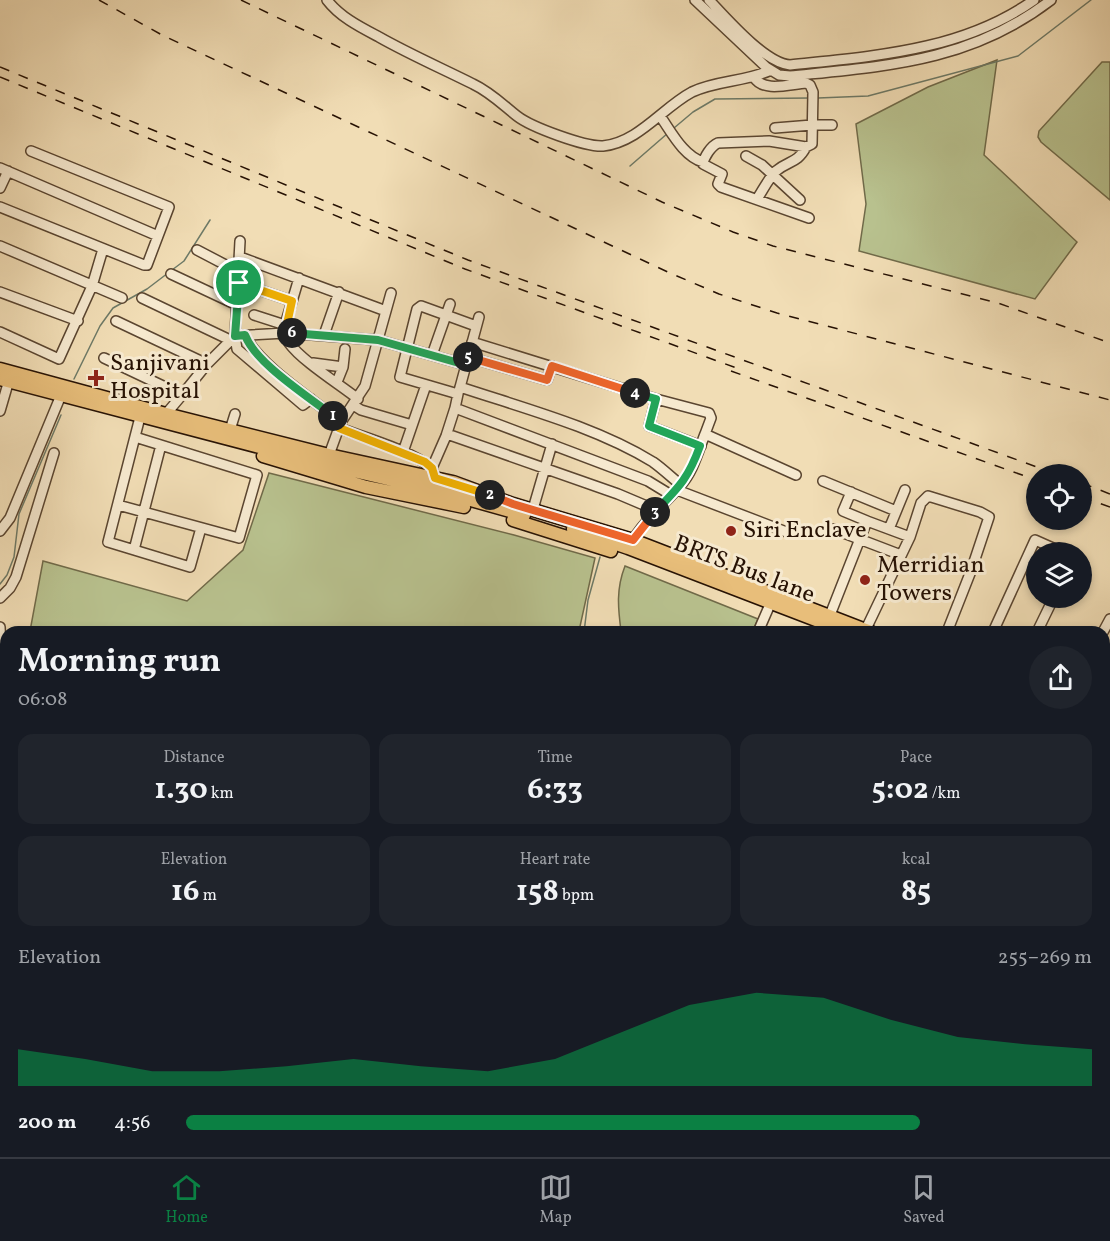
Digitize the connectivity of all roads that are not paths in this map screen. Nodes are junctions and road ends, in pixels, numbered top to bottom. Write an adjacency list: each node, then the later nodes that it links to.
1 (327, 0): 8 (street)
2 (695, 0): 6 (street)
3 (709, 0): 4 (street)
4 (1034, 0)
5 (1051, 0): 6 (street)
6 (771, 70): 7 (street)
7 (754, 77): 8 (street); 9 (street)
8 (660, 116): 15 (street)
9 (812, 125): 10 (street); 11 (street); 12 (street)
10 (832, 125)
11 (775, 128)
12 (806, 147): 15 (street); 17 (street)
13 (31, 151): 23 (street)
14 (746, 156): 17 (street)
15 (703, 162): 19 (street)
16 (4, 170): 18 (street); 23 (street)
17 (772, 175): 19 (street); 20 (street)
18 (0, 188)
19 (757, 200): 22 (street)
20 (800, 200)
21 (0, 207): 26 (street)
22 (809, 218)
23 (158, 236): 26 (street)
24 (240, 241): 28 (street)
25 (0, 246): 33 (street)
26 (103, 249): 33 (street)
27 (197, 250): 29 (street)
28 (242, 258): 29 (street); 31 (street)
29 (239, 272): 32 (street)
30 (171, 274): 41 (street)
31 (299, 278): 35 (street); 39 (street)
32 (240, 283): 39 (street); 41 (street)
33 (92, 286): 37 (street); 45 (street)
34 (0, 292): 45 (street)
35 (339, 292): 42 (street); 49 (street)
36 (391, 293): 42 (street)
37 (122, 298)
38 (141, 298): 50 (street)
39 (292, 301): 47 (street)
40 (450, 304): 44 (street)
41 (237, 305): 50 (street)
42 (386, 311): 51 (street)
43 (254, 315): 47 (street)
44 (446, 315): 52 (street); 53 (street); 55 (street)
45 (78, 321): 48 (street)
46 (116, 321): 59 (street)
47 (285, 329): 49 (street); 50 (street); 58 (street)
48 (0, 332)
49 (324, 335): 51 (street)
50 (238, 336): 59 (street); 77 (street)
51 (378, 340): 53 (street); 70 (street)
52 (472, 342): 57 (street); 60 (street)
53 (407, 349): 55 (street); 65 (street)
54 (345, 350): 61 (street)
55 (432, 355): 57 (street)
56 (104, 358): 67 (street)
57 (467, 361): 60 (street); 66 (street)
58 (312, 363): 61 (street); 63 (street)
59 (207, 364): 67 (street)
60 (552, 366): 68 (street)
61 (343, 367): 63 (street)
62 (0, 369): 73 (main road)
63 (337, 382): 70 (street)
64 (2, 383): 69 (main road); 72 (street); 91 (main road, BRTS Bus lane)
65 (426, 385): 66 (street); 76 (street)
66 (459, 390): 71 (street); 92 (street)
67 (182, 395): 73 (street)
68 (656, 399): 80 (street); 84 (street)
69 (59, 400): 75 (main road); 104 (street)
70 (356, 402): 76 (street); 77 (street)
71 (455, 408): 79 (street); 82 (street)
72 (0, 411)
73 (166, 414): 78 (main road)
74 (235, 414): 78 (street)
75 (139, 421): 81 (street); 91 (main road)
76 (412, 425): 85 (street)
77 (339, 428): 85 (street); 87 (street)
78 (230, 430): 87 (main road)
79 (447, 434): 88 (street); 91 (street)
80 (705, 434): 84 (street); 89 (street)
81 (135, 436): 83 (street); 95 (street)
82 (552, 444): 88 (street); 92 (street)
83 (161, 445): 98 (street); 101 (street)
84 (700, 446): 92 (street)
85 (403, 452): 91 (street)
86 (54, 453): 112 (street)
87 (329, 455): 91 (main road)
88 (546, 468): 96 (street); 99 (street)
89 (796, 475)
90 (823, 481): 94 (street)
91 (433, 484): 96 (main road); 114 (main road); 118 (main road, BRTS Bus lane)
92 (676, 490): 99 (street); 105 (street)
93 (905, 490): 97 (street)
94 (851, 492): 97 (street); 100 (street)
95 (118, 505): 98 (street); 109 (street)
96 (533, 509): 108 (main road)
97 (896, 511): 102 (street)
98 (143, 512): 101 (street); 109 (street)
99 (653, 513): 108 (street)
100 (867, 521): 102 (street); 107 (street)
101 (201, 528): 109 (street)
102 (889, 529): 106 (street)
103 (833, 530): 107 (street)
104 (0, 531)
105 (789, 533)
106 (910, 537): 110 (street); 121 (street)
107 (860, 539): 110 (street); 115 (street)
108 (633, 540): 115 (main road)
109 (134, 550)
110 (902, 555): 120 (street)
111 (1026, 560): 122 (street)
112 (0, 598)
113 (1049, 608): 123 (street)
114 (768, 609): 116 (street); 117 (main road)
115 (830, 615): 119 (main road)
116 (761, 626)
117 (810, 626)
118 (831, 626)
119 (859, 626)
120 (871, 626)
121 (949, 626)
122 (996, 626)
123 (1040, 626)
124 (0, 627): 125 (street)
125 (0, 646)

